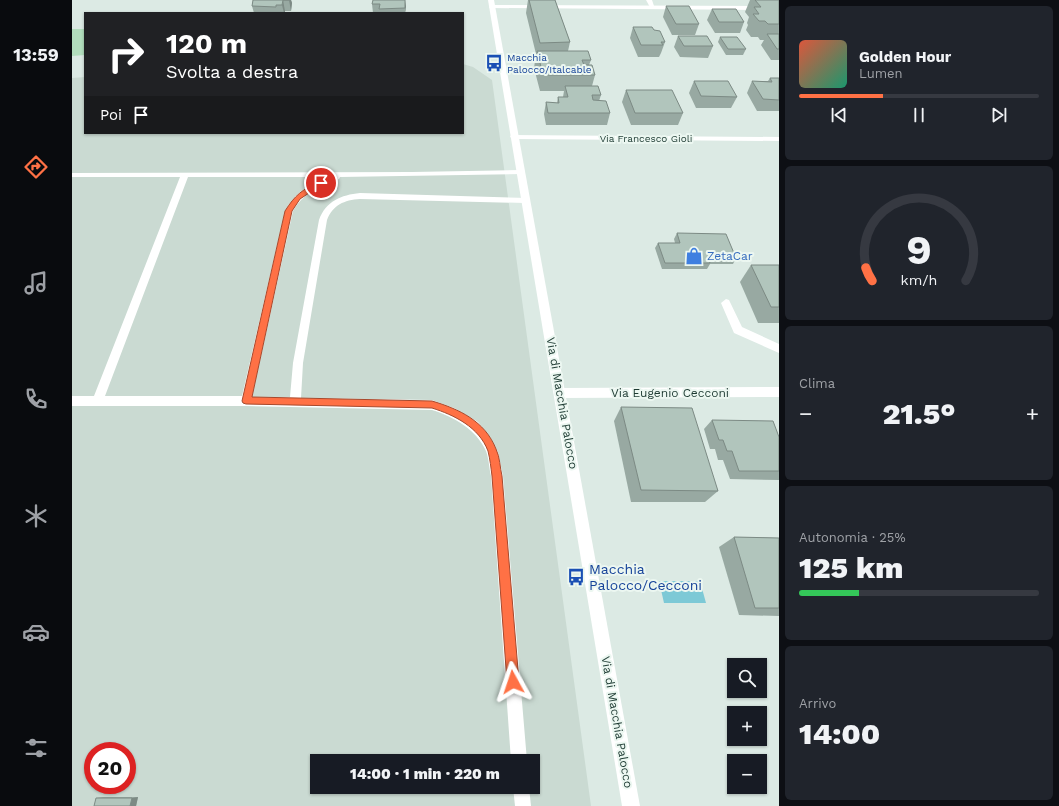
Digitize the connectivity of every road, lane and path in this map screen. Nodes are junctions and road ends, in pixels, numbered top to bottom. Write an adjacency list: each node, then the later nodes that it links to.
1 (649, 0): 3 (lane)
2 (492, 4): 3 (street); 5 (street, Via di Macchia Palocco)
3 (653, 8): 4 (street)
4 (779, 8)
5 (514, 137): 6 (street, Via Francesco Gioli); 7 (street, Via di Macchia Palocco)
6 (779, 139)
7 (520, 172): 8 (lane); 11 (street, Via di Macchia Palocco)
8 (342, 174): 10 (lane); 18 (lane)
9 (72, 175): 10 (lane)
10 (185, 175): 16 (lane)
11 (525, 200): 15 (street, Via di Macchia Palocco); 19 (lane)
12 (726, 303): 13 (lane)
13 (779, 349)
14 (779, 392): 15 (street, Via Eugenio Cecconi)
15 (560, 393): 23 (street, Via di Macchia Palocco)
16 (98, 400): 17 (lane); 18 (lane)
17 (72, 401)
18 (246, 401): 19 (lane)
19 (295, 401): 20 (lane)
20 (518, 754)
21 (522, 794): 22 (lane)
22 (523, 806)
23 (631, 806)

